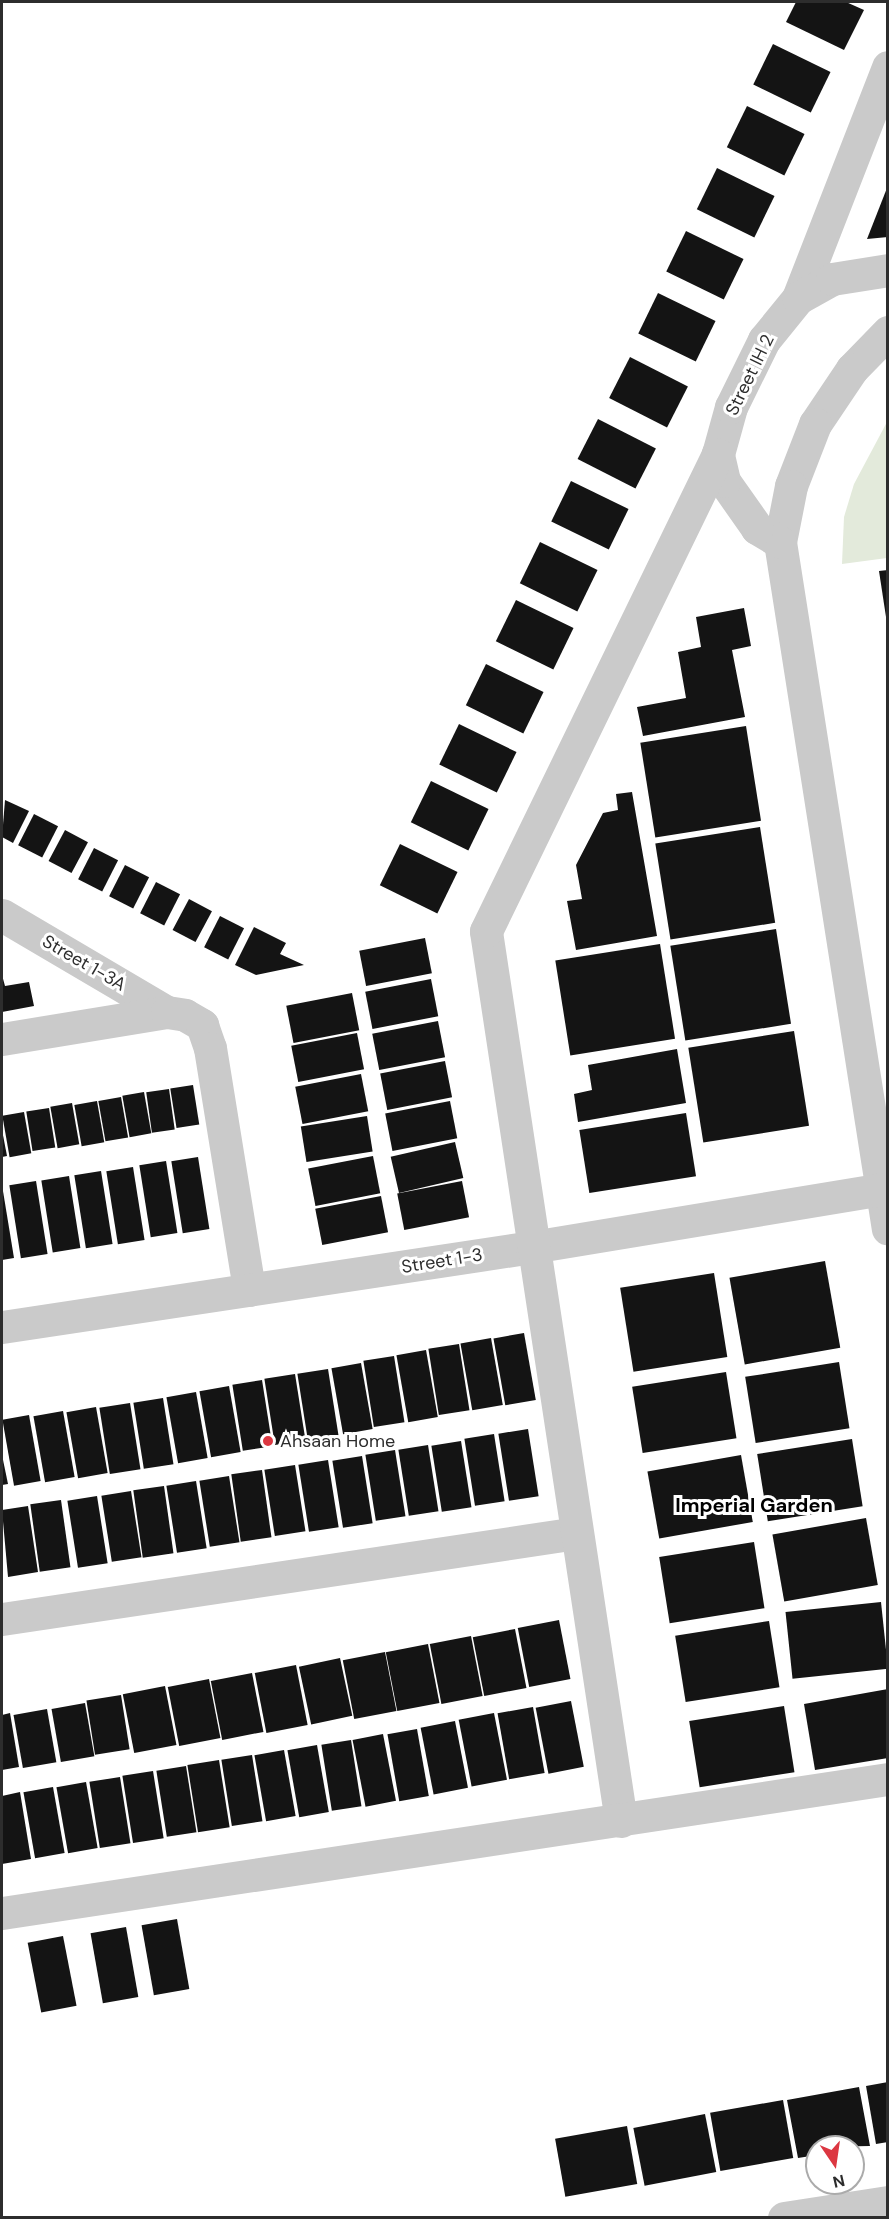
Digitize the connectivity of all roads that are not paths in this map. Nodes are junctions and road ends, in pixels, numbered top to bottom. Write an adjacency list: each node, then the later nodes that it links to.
1 (888, 67): 3 (street)
2 (888, 270): 3 (street, Street IH 2)
3 (798, 298): 5 (street, Street IH 2)
4 (888, 332): 6 (street)
5 (718, 454): 6 (street, Street IH 2); 12 (street)
6 (780, 542): 10 (street)
7 (2, 915): 8 (street, Street 1-3A)
8 (167, 1012): 9 (street); 13 (street)
9 (2, 1039)
10 (881, 1190): 11 (street); 12 (street, Street 1-3)
11 (888, 1229)
12 (532, 1247): 13 (street, Street 1-3); 15 (street)
13 (249, 1290): 14 (street, Street 1-3)
14 (2, 1327)
15 (577, 1533): 16 (street); 18 (street)
16 (2, 1619)
17 (888, 1779): 18 (street)
18 (621, 1821): 19 (street)
19 (2, 1913)
20 (888, 2202): 21 (street)
21 (784, 2217)

